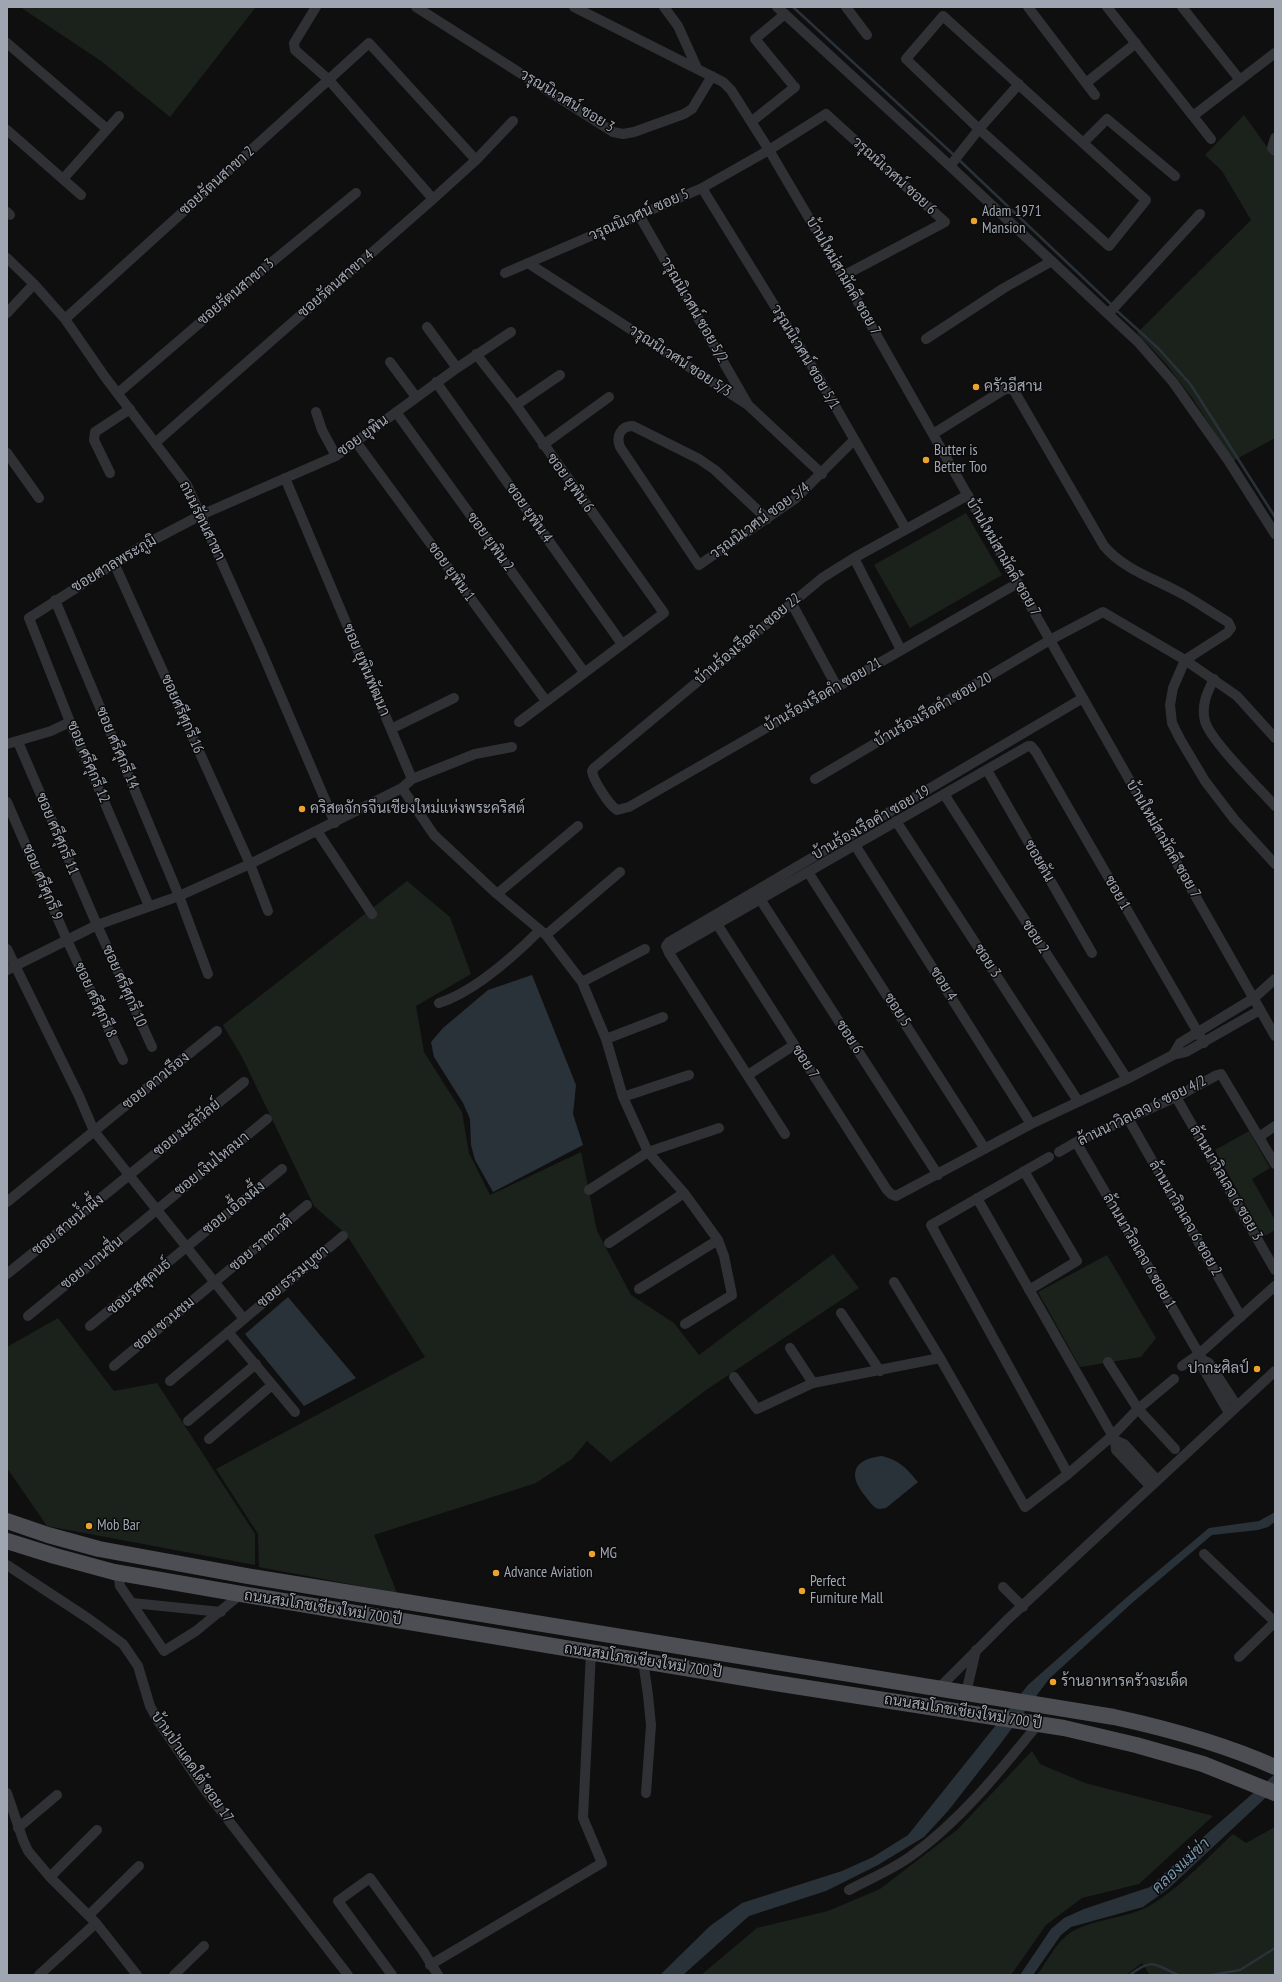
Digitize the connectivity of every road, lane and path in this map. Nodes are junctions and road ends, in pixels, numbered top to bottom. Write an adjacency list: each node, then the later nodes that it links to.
1 (316, 7): 17 (street)
2 (416, 7): 16 (street, วรุณนิเวศน์ ซอย 3)
3 (574, 7): 15 (street, บ้านใหม่สามัคคี ซอย 7)
4 (664, 7): 15 (street)
5 (777, 7): 10 (street)
6 (846, 7): 11 (street)
7 (1028, 7): 19 (street)
8 (1107, 7): 13 (street)
9 (1182, 7): 18 (street)
10 (785, 14): 25 (street); 35 (street)
11 (866, 35)
12 (7, 43): 26 (street)
13 (1136, 43): 19 (street); 23 (street)
14 (1275, 53): 18 (street)
15 (697, 68): 16 (street, บ้านใหม่สามัคคี ซอย 7)
16 (712, 76): 25 (street, บ้านใหม่สามัคคี ซอย 7)
17 (328, 79): 34 (street, ซอยรัตนสาขา 2); 41 (street); 52 (street, ซอยรัตนสาขา 2)
18 (1240, 80): 23 (street)
19 (1086, 83): 21 (street)
20 (1019, 84): 27 (street); 27 (street); 31 (street)
21 (1095, 95)
22 (119, 116): 26 (street)
23 (1193, 116): 30 (street)
24 (513, 121): 34 (street, ซอยรัตนสาขา 4)
25 (751, 122): 32 (street, บ้านใหม่สามัคคี ซอย 7)
26 (107, 129): 37 (street)
27 (979, 129): 31 (street); 35 (street)
28 (7, 130): 37 (street)
29 (1275, 138): 33 (street)
30 (1211, 139)
31 (1084, 142): 36 (street)
32 (769, 150): 38 (street, วรุณนิเวศน์ ซอย 5); 48 (street, บ้านใหม่สามัคคี ซอย 7); 48 (street, วรุณนิเวศน์ ซอย 6)
33 (1275, 152)
34 (476, 160): 41 (street, ซอยรัตนสาขา 4)
35 (950, 166): 45 (street)
36 (1174, 176)
37 (63, 179): 40 (street)
38 (702, 188): 43 (street, วรุณนิเวศน์ ซอย 5); 70 (street, วรุณนิเวศน์ ซอย 5/1)
39 (356, 193): 61 (street, ซอยรัตนสาขา 3)
40 (81, 195)
41 (433, 199): 72 (street, ซอยรัตนสาขา 4)
42 (1200, 214): 50 (street)
43 (639, 215): 46 (street, วรุณนิเวศน์ ซอย 5); 65 (street, วรุณนิเวศน์ ซอย 5/2)
44 (7, 258): 49 (street, ถนนรัตนสาขา)
45 (1052, 261): 50 (street); 55 (street)
46 (528, 263): 47 (street, วรุณนิเวศน์ ซอย 5); 65 (street, วรุณนิเวศน์ ซอย 5/3)
47 (505, 273)
48 (843, 276): 69 (street, บ้านใหม่สามัคคี ซอย 7)
49 (34, 284): 51 (street); 52 (street, ถนนรัตนสาขา)
50 (1112, 309): 84 (street)
51 (7, 313)
52 (65, 318): 61 (street, ถนนรัตนสาขา)
53 (427, 327): 58 (street)
54 (511, 332): 56 (street, ซอย ยุพิน)
55 (926, 339)
56 (476, 354): 58 (street, ซอย ยุพิน); 64 (street, ซอย ยุพิน 6)
57 (390, 362): 62 (street)
58 (457, 368): 60 (street, ซอย ยุพิน)
59 (560, 375): 64 (street)
60 (436, 382): 62 (street, ซอย ยุพิน); 92 (street, ซอย ยุพิน 4)
61 (118, 392): 66 (street, ถนนรัตนสาขา)
62 (416, 397): 68 (street, ซอย ยุพิน)
63 (609, 397): 73 (street)
64 (516, 405): 73 (street, ซอย ยุพิน 6)
65 (748, 405): 77 (street, วรุณนิเวศน์ ซอย 5/3)
66 (130, 409): 72 (street, ถนนรัตนสาขา); 76 (street)
67 (316, 412): 75 (street)
68 (396, 412): 71 (street, ซอย ยุพิน); 95 (street, ซอย ยุพิน 2)
69 (933, 434): 79 (street, บ้านใหม่สามัคคี ซอย 7); 94 (street)
70 (854, 440): 77 (street, วรุณนิเวศน์ ซอย 5/4); 83 (street, วรุณนิเวศน์ ซอย 5/1)
71 (356, 442): 75 (street, ซอย ยุพิน); 100 (street, ซอย ยุพิน 1)
72 (156, 443): 81 (street, ถนนรัตนสาขา)
73 (543, 446): 92 (street, ซอย ยุพิน 6)
74 (7, 453): 80 (street)
75 (336, 456): 78 (street, ซอย ยุพิน)
76 (110, 473)
77 (822, 474): 82 (street, วรุณนิเวศน์ ซอย 5/4)
78 (285, 478): 81 (street, ซอย ยุพิน); 103 (street, ซอย ยุพินพัฒนา)
79 (968, 495): 83 (street, บ้านร้องเรือคำ ซอย 22); 87 (street, บ้านใหม่สามัคคี ซอย 7)
80 (39, 498)
81 (201, 515): 86 (street, ซอยศาลพระภูมิ); 117 (street, ถนนรัตนสาขา)
82 (767, 519): 82 (street, วรุณนิเวศน์ ซอย 5/4)
83 (906, 529): 85 (street, บ้านร้องเรือคำ ซอย 22)
84 (1275, 534)
85 (854, 558): 89 (street, บ้านร้องเรือคำ ซอย 22); 93 (street)
86 (114, 563): 88 (street, ซอยศาลพระภูมิ); 121 (street, ซอยศรีศุกรี 16)
87 (1018, 583): 91 (street, บ้านใหม่สามัคคี ซอย 7); 93 (street, บ้านร้องเรือคำ ซอย 21)
88 (55, 600): 90 (street, ซอยศาลพระภูมิ); 126 (street, ซอย ศรีศุกรี 14)
89 (791, 602): 97 (street); 115 (street, บ้านร้องเรือคำ ซอย 22)
90 (29, 618): 101 (street, ซอย ศรีศุกรี 12)
91 (1050, 640): 94 (street, บ้านร้องเรือคำ ซอย 20); 99 (street, บ้านใหม่สามัคคี ซอย 7); 110 (street, บ้านร้องเรือคำ ซอย 20)
92 (622, 644): 95 (street)
93 (901, 650): 97 (street, บ้านร้องเรือคำ ซอย 21)
94 (1185, 660): 96 (street); 122 (street)
95 (584, 672): 100 (street)
96 (1214, 679): 104 (street); 114 (street)
97 (837, 687): 115 (street, บ้านร้องเรือคำ ซอย 21)
98 (454, 698): 103 (street)
99 (1083, 698): 137 (street, บ้านร้องเรือคำ ซอย 19); 143 (street, บ้านใหม่สามัคคี ซอย 7)
100 (546, 701): 102 (street)
101 (70, 722): 105 (street); 128 (street, ซอย ศรีศุกรี 12)
102 (519, 722)
103 (391, 729): 109 (street, ซอย ยุพินพัฒนา)
104 (1275, 738)
105 (18, 742): 106 (street); 132 (street, ซอย ศรีศุกรี 11)
106 (7, 744)
107 (512, 747): 109 (street)
108 (987, 770): 112 (street); 138 (street, ซอยตัน); 148 (street, ซอย 1)
109 (412, 779): 111 (street)
110 (815, 779)
111 (402, 788): 117 (street); 125 (street)
112 (944, 794): 116 (street); 158 (street, ซอย 2)
113 (7, 802): 134 (street, ซอย ศรีศุกรี 9)
114 (1275, 806)
115 (629, 807)
116 (896, 821): 120 (street); 162 (street, ซอย 3)
117 (335, 823): 119 (street)
118 (578, 826): 125 (street)
119 (317, 831): 121 (street); 130 (street)
120 (854, 845): 124 (street); 165 (street, ซอย 4)
121 (250, 864): 126 (street); 129 (street, ซอยศรีศุกรี 16)
122 (1275, 864)
123 (620, 872): 133 (street)
124 (808, 872): 127 (street); 172 (street, ซอย 5)
125 (497, 894): 133 (street)
126 (179, 896): 128 (street); 140 (street, ซอย ศรีศุกรี 14)
127 (760, 899): 131 (street); 180 (street, ซอย 6)
128 (149, 906): 132 (street)
129 (268, 911)
130 (372, 914)
131 (717, 924): 137 (street); 152 (street, ซอย 7)
132 (97, 925): 134 (street); 153 (street, ซอย ศรีศุกรี 10)
133 (543, 932): 142 (street); 144 (street)
134 (67, 940): 139 (street); 155 (street, ซอย ศรีศุกรี 8)
135 (7, 949): 139 (street)
136 (646, 949): 142 (street)
137 (669, 953): 157 (street)
138 (1092, 953)
139 (11, 968): 168 (street)
140 (208, 974)
141 (1275, 979): 143 (street)
142 (582, 982): 150 (street)
143 (1254, 998): 145 (street, บ้านใหม่สามัคคี ซอย 7); 148 (street)
144 (439, 1003)
145 (1260, 1010): 149 (street, บ้านใหม่สามัคคี ซอย 7); 151 (street)
146 (662, 1017): 150 (street)
147 (217, 1031): 168 (street, ซอย ดาวเรือง)
148 (1197, 1032): 151 (street, ซอย 1); 154 (street)
149 (1275, 1036)
150 (606, 1039): 160 (street)
151 (1204, 1043): 154 (street)
152 (794, 1045): 157 (street); 180 (street, ซอย 7)
153 (152, 1047)
154 (1173, 1055): 158 (street)
155 (123, 1060)
156 (689, 1074): 160 (street)
157 (748, 1075): 169 (street)
158 (1127, 1079): 162 (street)
159 (244, 1082): 179 (street, ซอย มะลิวัลย์)
160 (623, 1097): 173 (street)
161 (1176, 1097): 164 (street, ล้านนาวิลเลจ 6 ซอย 4/2); 170 (street, ล้านนาวิลเลจ 6 ซอย 4/2); 191 (street, ล้านนาวิลเลจ 6 ซอย 3)
162 (1078, 1101): 165 (street)
163 (267, 1119): 186 (street, ซอย เงินไหลมา)
164 (1129, 1120): 171 (street, ล้านนาวิลเลจ 6 ซอย 4/2); 200 (street, ล้านนาวิลเลจ 6 ซอย 2)
165 (1031, 1124): 172 (street)
166 (1275, 1126): 170 (street)
167 (719, 1128): 173 (street)
168 (94, 1131): 179 (street); 184 (street, ซอย ดาวเรือง)
169 (785, 1134)
170 (1258, 1137): 176 (street)
171 (1076, 1142): 174 (street, ล้านนาวิลเลจ 6 ซอย 4/2); 206 (street, ล้านนาวิลเลจ 6 ซอย 1)
172 (985, 1149): 180 (street)
173 (648, 1152): 181 (street); 182 (street)
174 (1059, 1152)
175 (1049, 1157): 178 (street)
176 (1275, 1164)
177 (282, 1168): 190 (street, ซอย เอื้องผึ้ง)
178 (1024, 1171): 183 (street); 197 (street)
179 (129, 1175): 186 (street); 192 (street, ซอย สายน้ำผึ้ง)
180 (938, 1176)
181 (589, 1190)
182 (684, 1193): 188 (street); 189 (street)
183 (977, 1198): 197 (street); 226 (street)
184 (7, 1202)
185 (307, 1205): 193 (street, ซอย ราชาวดี)
186 (157, 1210): 190 (street); 199 (street, ซอย บานชื่น)
187 (343, 1236): 201 (street, ซอย ธรรมบูชา)
188 (718, 1240): 196 (street); 202 (street)
189 (609, 1243)
190 (187, 1247): 193 (street); 203 (street, ซอยรสสุคนธ์)
191 (1275, 1270)
192 (7, 1274)
193 (215, 1282): 201 (street); 210 (street, ซอย ชวนชม)
194 (894, 1282): 207 (street)
195 (1275, 1286): 200 (street)
196 (639, 1289)
197 (1029, 1290): 223 (street)
198 (841, 1313): 212 (street)
199 (28, 1316)
200 (1241, 1316): 206 (street)
201 (244, 1318): 204 (street, ซอย ธรรมบูชา)
202 (685, 1324)
203 (90, 1326)
204 (228, 1332): 209 (street); 216 (street, ซอย ธรรมบูชา)
205 (790, 1348): 217 (street)
206 (1201, 1357): 211 (street); 220 (street, ล้านนาวิลเลจ 6 ซอย 1)
207 (940, 1358): 212 (street); 226 (street)
208 (1108, 1362): 219 (street)
209 (256, 1364): 218 (street); 222 (street)
210 (114, 1366)
211 (1182, 1366)
212 (880, 1371): 217 (street)
213 (1275, 1371): 220 (street)
214 (734, 1377): 217 (street)
215 (1174, 1380): 219 (street)
216 (170, 1381)
217 (813, 1383)
218 (272, 1385): 221 (street); 224 (street)
219 (1138, 1409): 223 (street); 225 (street)
220 (1233, 1410): 227 (street)
221 (295, 1412)
222 (188, 1421)
223 (1113, 1438): 226 (street); 227 (street)
224 (209, 1439)
225 (1175, 1449)
226 (1068, 1474)
227 (1153, 1483): 236 (street)
228 (7, 1521): 242 (main road, ถนนสมโภชเชียงใหม่ 700 ปี)
229 (7, 1541): 232 (main road, ถนนสมโภชเชียงใหม่ 700 ปี)
230 (1204, 1554): 240 (street)
231 (7, 1565): 262 (street, บ้านป่าแดดใต้ ซอย 17)
232 (118, 1572): 234 (main road, ถนนสมโภชเชียงใหม่ 700 ปี); 235 (street)
233 (1003, 1587): 236 (street)
234 (241, 1594): 237 (street); 239 (main road, ถนนสมโภชเชียงใหม่ 700 ปี)
235 (132, 1603): 237 (street); 237 (street)
236 (1022, 1607): 238 (street)
237 (221, 1612)
238 (976, 1650): 242 (street); 243 (street)
239 (591, 1652): 241 (main road, ถนนสมโภชเชียงใหม่ 700 ปี); 258 (street)
240 (1239, 1657)
241 (643, 1660): 244 (main road, ถนนสมโภชเชียงใหม่ 700 ปี); 247 (street)
242 (939, 1688): 243 (main road, ถนนสมโภชเชียงใหม่ 700 ปี)
243 (966, 1692): 245 (main road, ถนนสมโภชเชียงใหม่ 700 ปี)
244 (1038, 1724): 248 (main road, ถนนสมโภชเชียงใหม่ 700 ปี); 254 (street)
245 (1275, 1767)
246 (7, 1793): 250 (street)
247 (646, 1793)
248 (1275, 1793)
249 (57, 1795): 250 (street)
250 (18, 1828): 253 (street)
251 (97, 1830): 253 (street)
252 (139, 1866): 255 (street)
253 (50, 1877): 255 (street)
254 (849, 1890)
255 (89, 1915): 256 (street)
256 (96, 1923): 259 (street); 260 (street)
257 (204, 1946): 261 (street)
258 (430, 1965): 263 (street); 264 (street)
259 (39, 1975)
260 (137, 1975)
261 (174, 1975)
262 (348, 1975)
263 (392, 1975)
264 (438, 1975)

